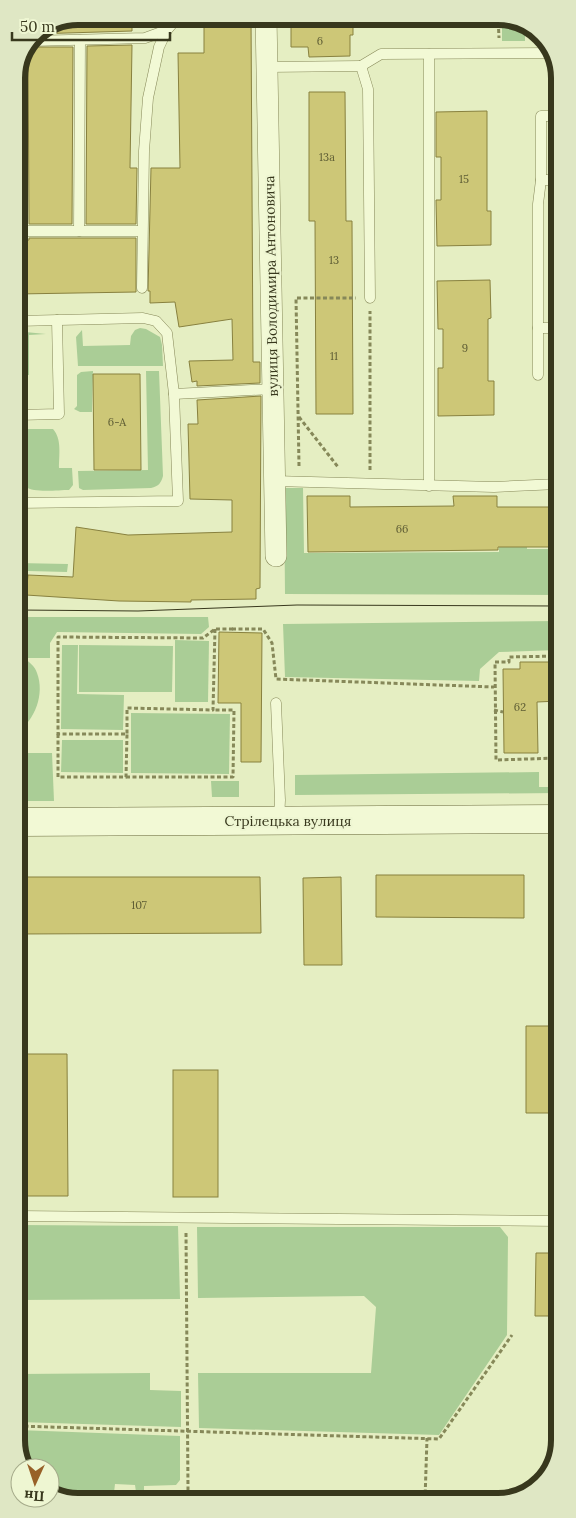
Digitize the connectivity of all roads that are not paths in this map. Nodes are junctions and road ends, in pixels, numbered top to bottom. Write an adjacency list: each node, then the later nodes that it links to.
1 (170, 25): 3 (lane)
2 (266, 25): 9 (street, вулиця Володимира Антоновича)
3 (166, 30): 4 (lane); 15 (lane)
4 (80, 40): 5 (lane); 14 (lane)
5 (41, 41)
6 (545, 53): 7 (lane)
7 (429, 54): 8 (lane); 28 (lane)
8 (361, 66): 9 (lane); 17 (lane)
9 (267, 67): 23 (street, вулиця Володимира Антоновича)
10 (551, 116): 11 (lane)
11 (541, 180): 12 (lane); 20 (lane)
12 (551, 180)
13 (25, 231): 14 (lane)
14 (79, 231): 15 (lane)
15 (142, 231): 16 (lane)
16 (142, 288)
17 (370, 298)
18 (57, 320): 19 (lane); 24 (lane); 25 (lane)
19 (25, 321)
20 (538, 328): 21 (lane); 22 (lane)
21 (551, 328)
22 (538, 375)
23 (272, 389): 24 (lane); 26 (street, вулиця Володимира Антоновича)
24 (174, 394): 29 (lane)
25 (25, 415)
26 (274, 480): 28 (lane); 30 (street, вулиця Володимира Антоновича)
27 (551, 484): 28 (lane)
28 (430, 486)
29 (25, 503)
30 (276, 556)
31 (276, 703): 33 (lane)
32 (551, 819): 33 (main road, Стрілецька вулиця)
33 (279, 821): 34 (main road, Стрілецька вулиця)
34 (25, 822)
35 (25, 1216): 36 (lane)
36 (551, 1220)

